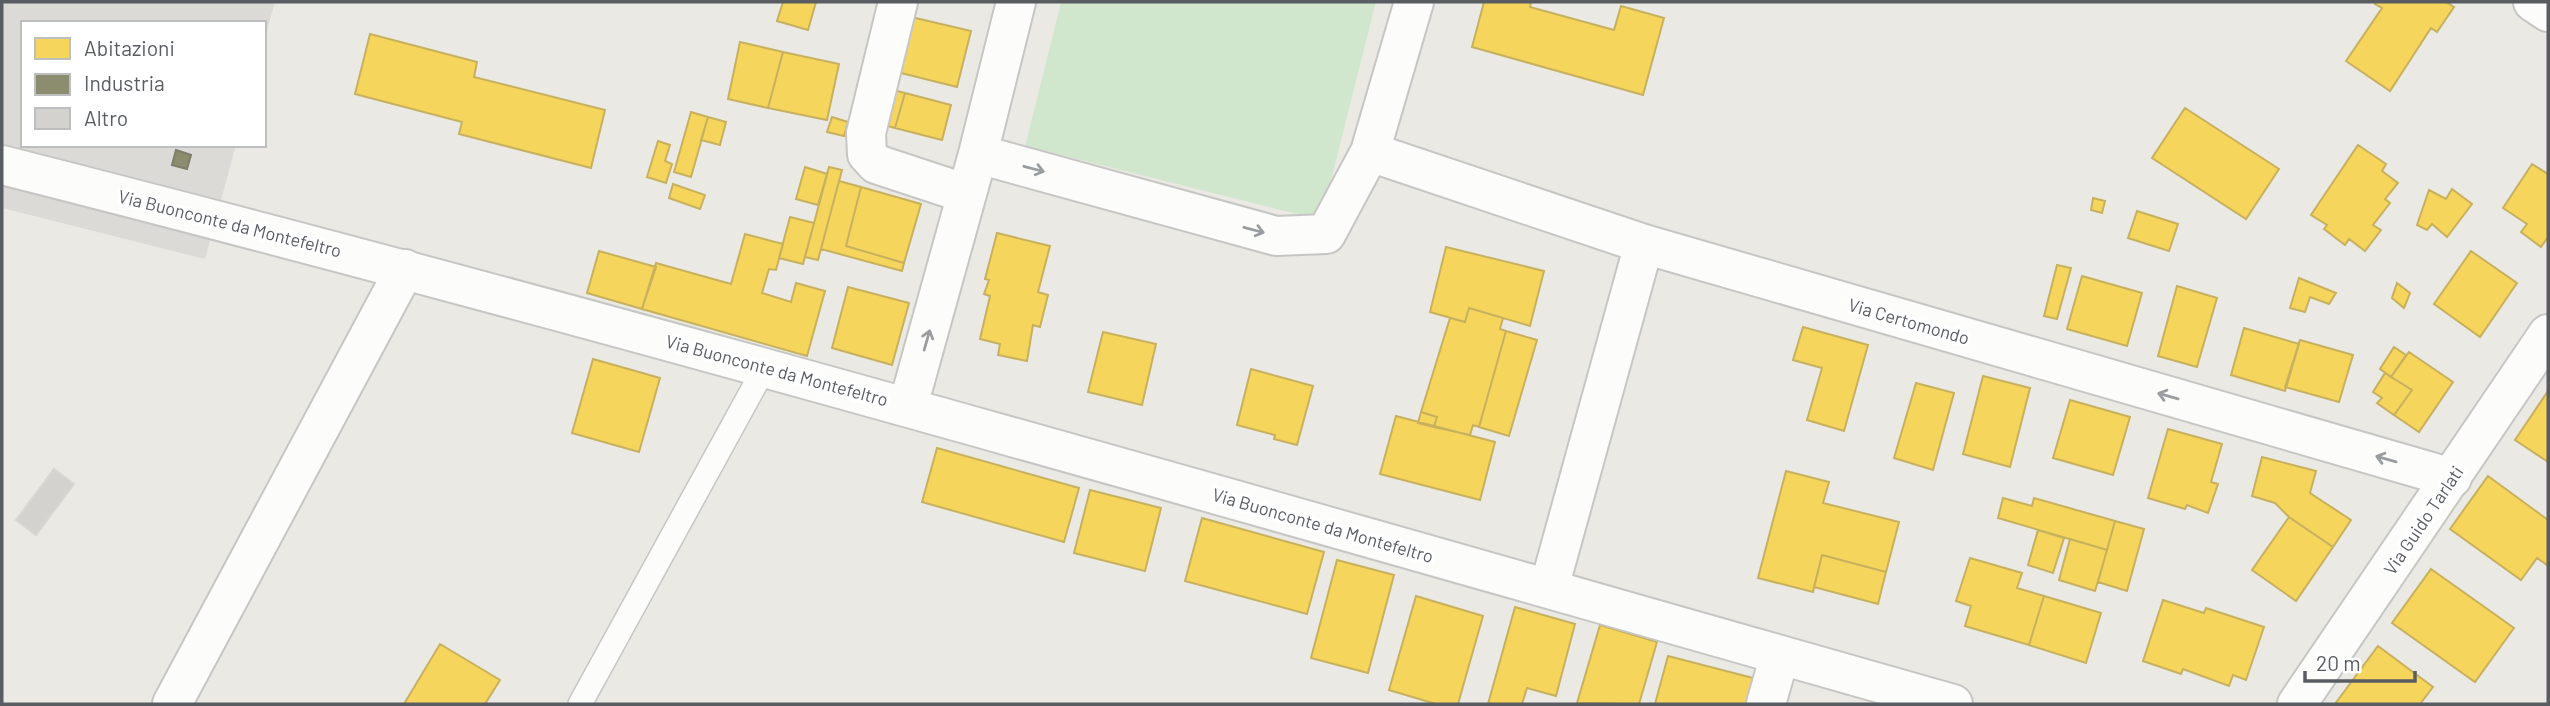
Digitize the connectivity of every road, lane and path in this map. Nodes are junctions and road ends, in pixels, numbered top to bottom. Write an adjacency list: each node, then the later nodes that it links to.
1 (898, 2): 9 (street)
2 (1016, 2): 7 (street)
3 (1414, 2): 6 (street)
4 (2533, 2): 5 (street)
5 (2548, 12)
6 (1370, 152): 7 (street, one-way to 6); 10 (street, Via Certomondo)
7 (978, 154): 9 (street)
8 (2, 165): 11 (street, Via Buonconte da Montefeltro)
9 (967, 194): 14 (street, one-way to 9)
10 (1644, 243): 15 (street, Via Certomondo, one-way to 10); 16 (street)
11 (405, 269): 13 (street, Via Buonconte da Montefeltro); 18 (street)
12 (2548, 334): 15 (street, Via Guido Tarlati)
13 (765, 367): 14 (street, Via Buonconte da Montefeltro); 19 (lane)
14 (908, 406): 16 (street, Via Buonconte da Montefeltro)
15 (2452, 478): 22 (street, Via Guido Tarlati)
16 (1549, 588): 17 (street, Via Buonconte da Montefeltro)
17 (1780, 655): 20 (street); 21 (street, Via Buonconte da Montefeltro)
18 (172, 704)
19 (580, 704)
20 (1766, 704)
21 (1953, 704)
22 (2297, 704)

